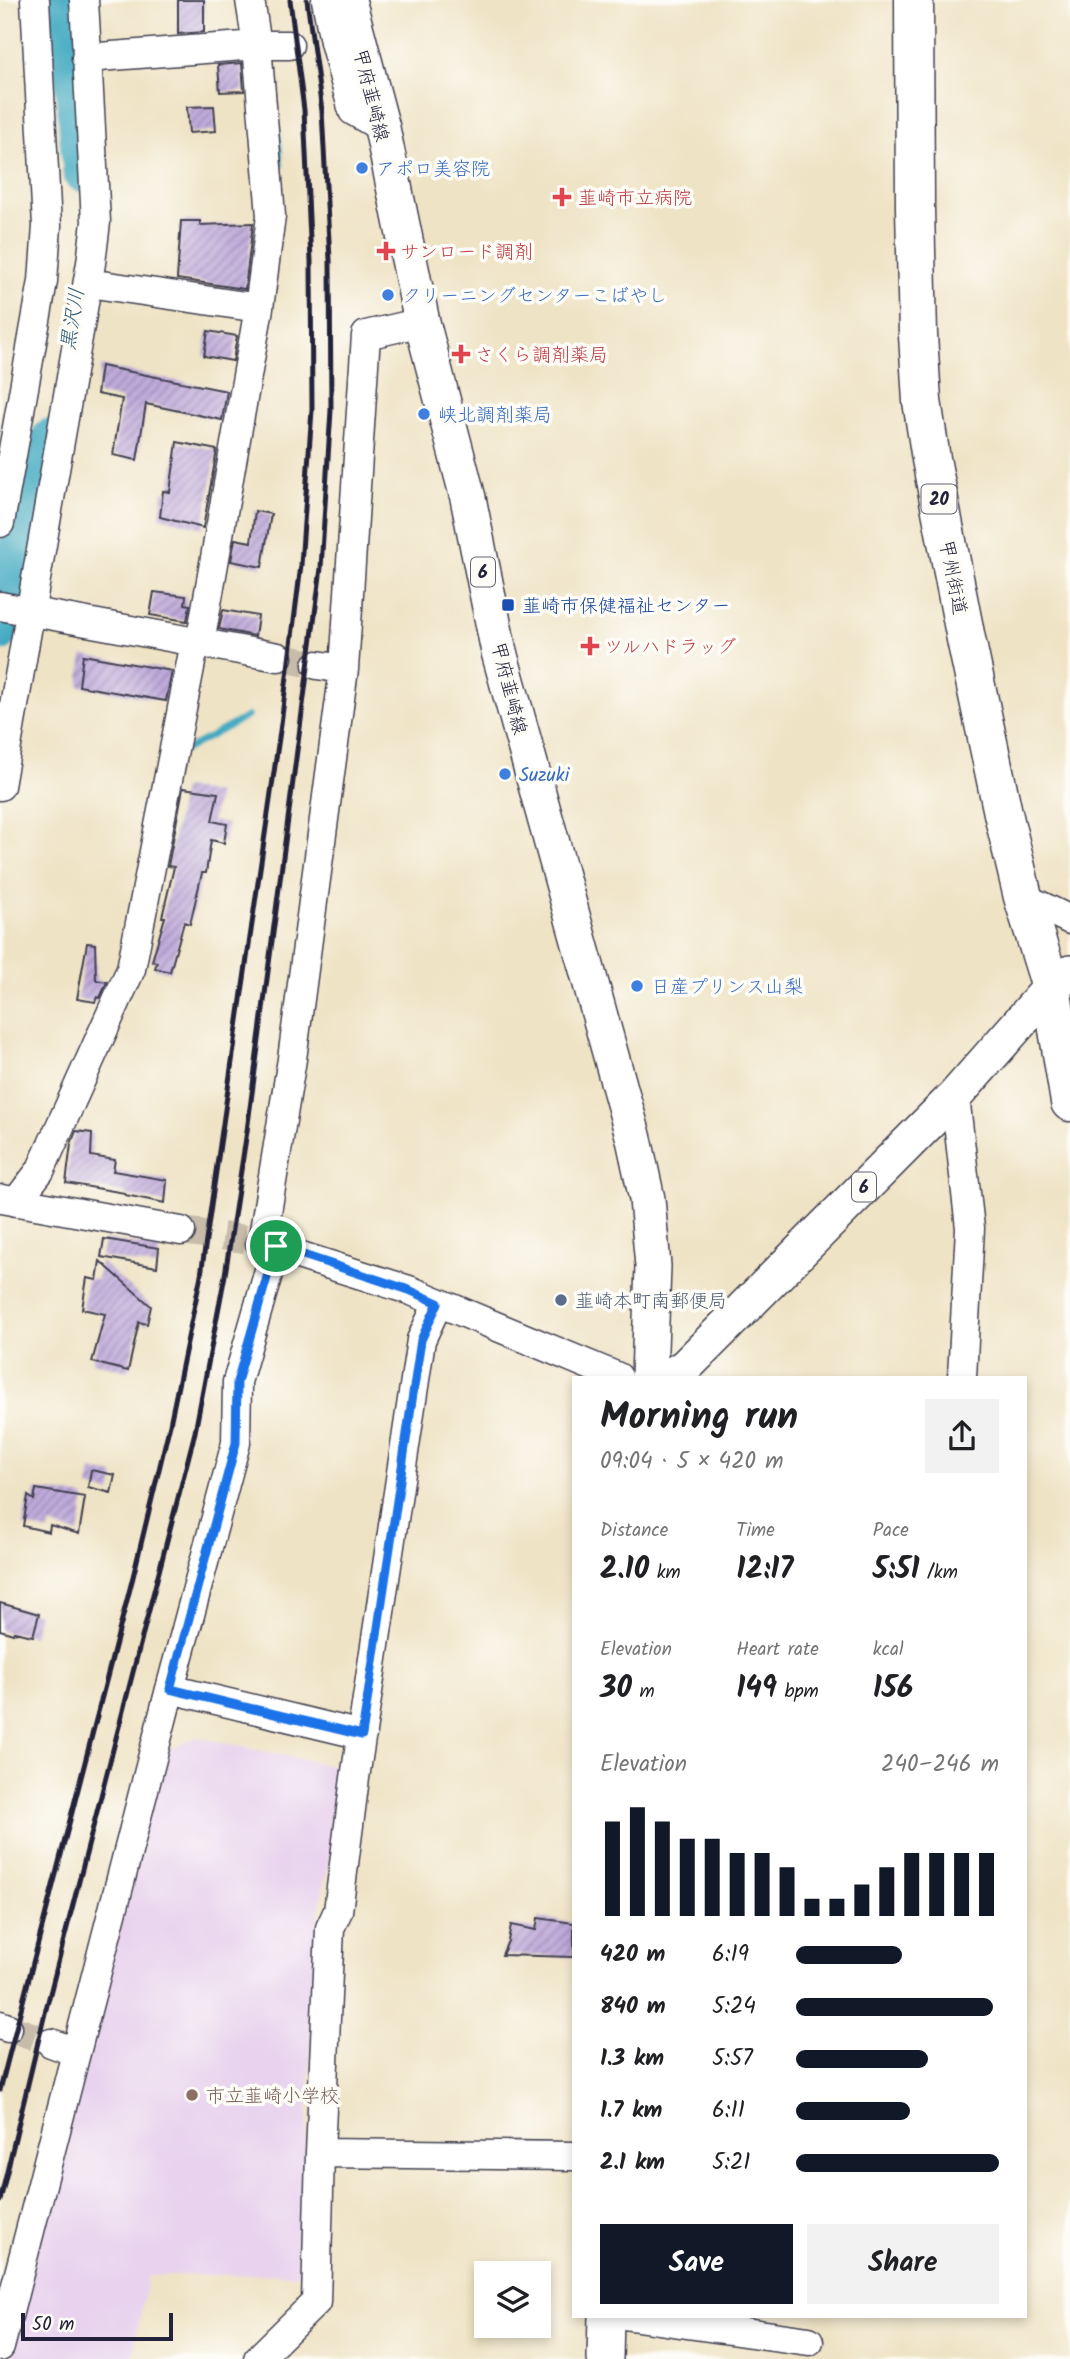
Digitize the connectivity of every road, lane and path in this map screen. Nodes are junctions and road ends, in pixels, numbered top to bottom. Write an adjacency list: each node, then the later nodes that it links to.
1 (34, 0): 14 (street)
2 (84, 0): 9 (street)
3 (250, 0): 7 (street)
4 (326, 0): 10 (street)
5 (348, 0): 10 (main road, 甲府韮崎線 / 6)
6 (914, 0): 20 (highway, 甲州街道 / 20)
7 (257, 45): 8 (street); 9 (street); 12 (street)
8 (289, 45)
9 (86, 58): 11 (street)
10 (382, 128): 13 (main road, 甲府韮崎線 / 6)
11 (88, 283): 12 (street); 16 (street)
12 (259, 308): 17 (street)
13 (422, 322): 27 (street); 30 (main road, 甲府韮崎線 / 6)
14 (0, 523)
15 (0, 606): 16 (street)
16 (32, 612): 17 (street); 19 (street)
17 (197, 642): 18 (street); 25 (street)
18 (278, 657)
19 (0, 786)
20 (1023, 897): 21 (street); 22 (highway, 甲州街道 / 20)
21 (1070, 920)
22 (1060, 980): 23 (main road, 6); 24 (highway, 甲州街道 / 20)
23 (955, 1096): 31 (main road, 6); 32 (street)
24 (1070, 1102)
25 (8, 1200): 26 (street)
26 (181, 1231)
27 (261, 1243): 28 (street); 33 (street)
28 (438, 1303): 29 (street); 34 (street)
29 (616, 1376)
30 (649, 1376)
31 (670, 1376)
32 (962, 1376)
33 (170, 1689): 34 (street); 40 (street)
34 (362, 1735): 35 (street)
35 (320, 2153): 36 (street); 41 (street)
36 (572, 2157)
37 (606, 2318): 42 (main road)
38 (647, 2318): 39 (street)
39 (809, 2338)
40 (0, 2347)
41 (258, 2359)
42 (605, 2359)

